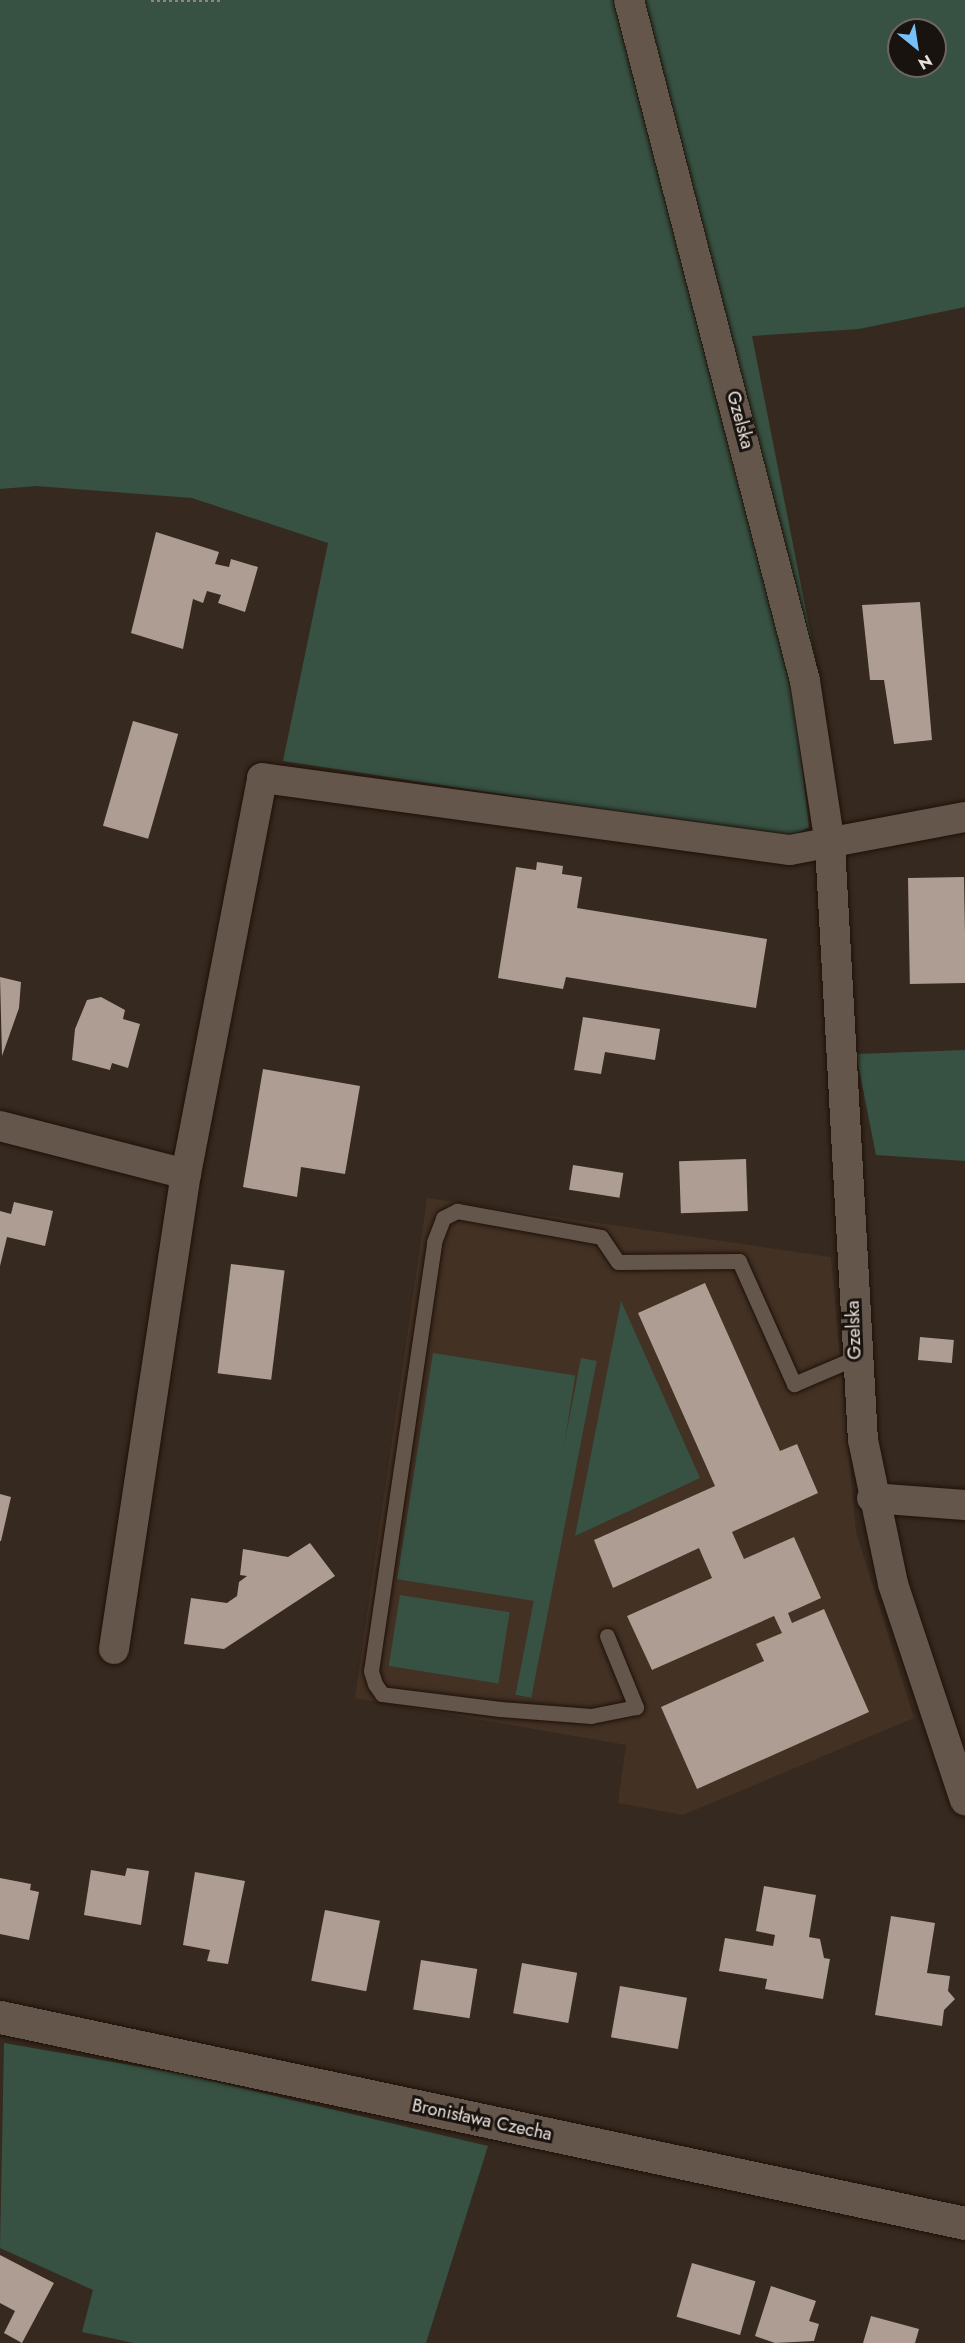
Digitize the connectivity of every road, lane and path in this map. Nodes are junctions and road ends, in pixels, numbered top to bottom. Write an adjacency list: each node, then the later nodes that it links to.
1 (151, 0): 2 (path)
2 (221, 0)
3 (629, 0): 5 (street, Gzelska)
4 (965, 817): 5 (street)
5 (830, 845): 7 (street); 8 (street, Gzelska)
6 (0, 1126): 7 (street)
7 (186, 1174): 12 (street)
8 (855, 1358): 9 (street, Gzelska); 11 (lane)
9 (872, 1498): 10 (street); 13 (street, Gzelska)
10 (965, 1505)
11 (607, 1636)
12 (114, 1649)
13 (965, 1800)
14 (0, 2017): 15 (street, Bronisława Czecha)
15 (965, 2223)

